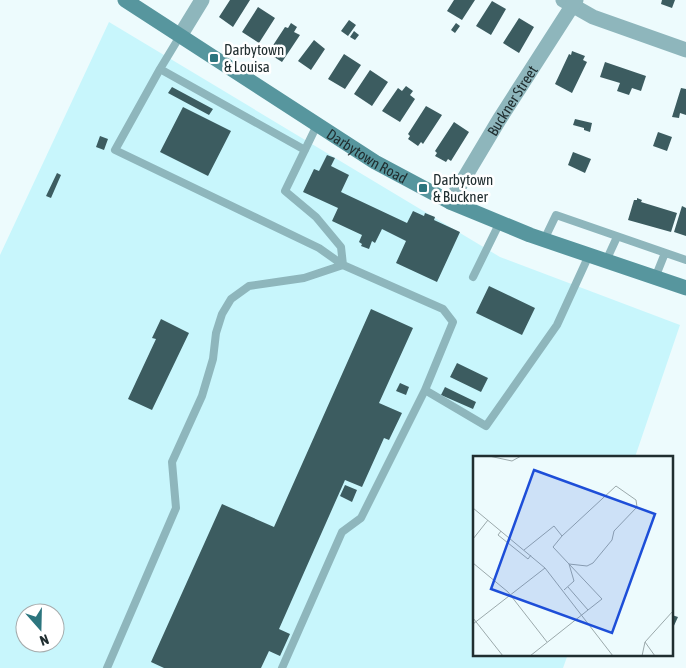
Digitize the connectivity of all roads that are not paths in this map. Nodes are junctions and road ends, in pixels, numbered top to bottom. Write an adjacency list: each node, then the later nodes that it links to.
1 (126, 0): 4 (main road, Darbytown Road)
2 (202, 0): 4 (street)
3 (570, 2): 5 (street); 9 (street, Buckner Street)
4 (180, 36): 6 (lane); 7 (main road, Darbytown Road)
5 (686, 50)
6 (160, 69): 8 (lane); 17 (lane)
7 (317, 125): 8 (lane); 9 (main road, Darbytown Road)
8 (305, 150): 17 (lane)
9 (450, 202): 10 (main road, Darbytown Road)
10 (500, 222): 12 (main road, Darbytown Road); 18 (lane)
11 (617, 237): 12 (lane); 13 (lane); 16 (lane)
12 (544, 240): 14 (main road, Darbytown Road)
13 (665, 253): 15 (lane); 19 (lane)
14 (589, 255): 16 (main road, Darbytown Road); 21 (lane)
15 (686, 260)
16 (606, 261): 19 (main road, Darbytown Road)
17 (343, 265): 21 (lane); 22 (lane)
18 (472, 278)
19 (655, 278): 20 (main road, Darbytown Road)
20 (686, 288)
21 (425, 390): 23 (lane)
22 (107, 668)
23 (282, 668)

